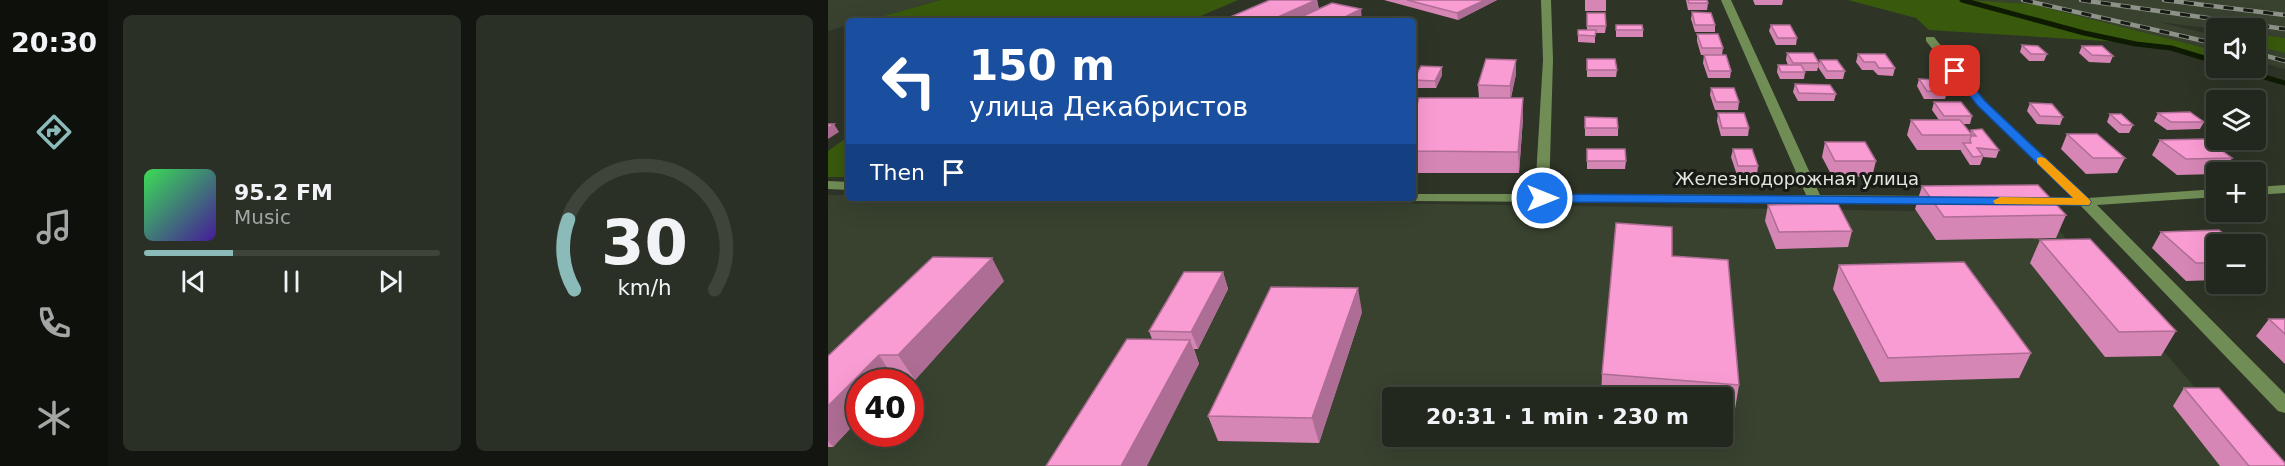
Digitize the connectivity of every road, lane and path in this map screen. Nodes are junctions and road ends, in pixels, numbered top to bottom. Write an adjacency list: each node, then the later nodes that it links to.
1 (1546, 0): 10 (street)
2 (1726, 0): 11 (street)
3 (1930, 39): 14 (street)
4 (828, 185): 5 (street)
5 (846, 186)
6 (2285, 189): 7 (street)
7 (2266, 190)
8 (2206, 194): 14 (street)
9 (1416, 198): 10 (street, Железнодорожная улица)
10 (1542, 198): 11 (street, Железнодорожная улица)
11 (1814, 198): 12 (street, Железнодорожная улица)
12 (1955, 200)
13 (2014, 201): 14 (street)
14 (2085, 202): 15 (street)
15 (2285, 406)

